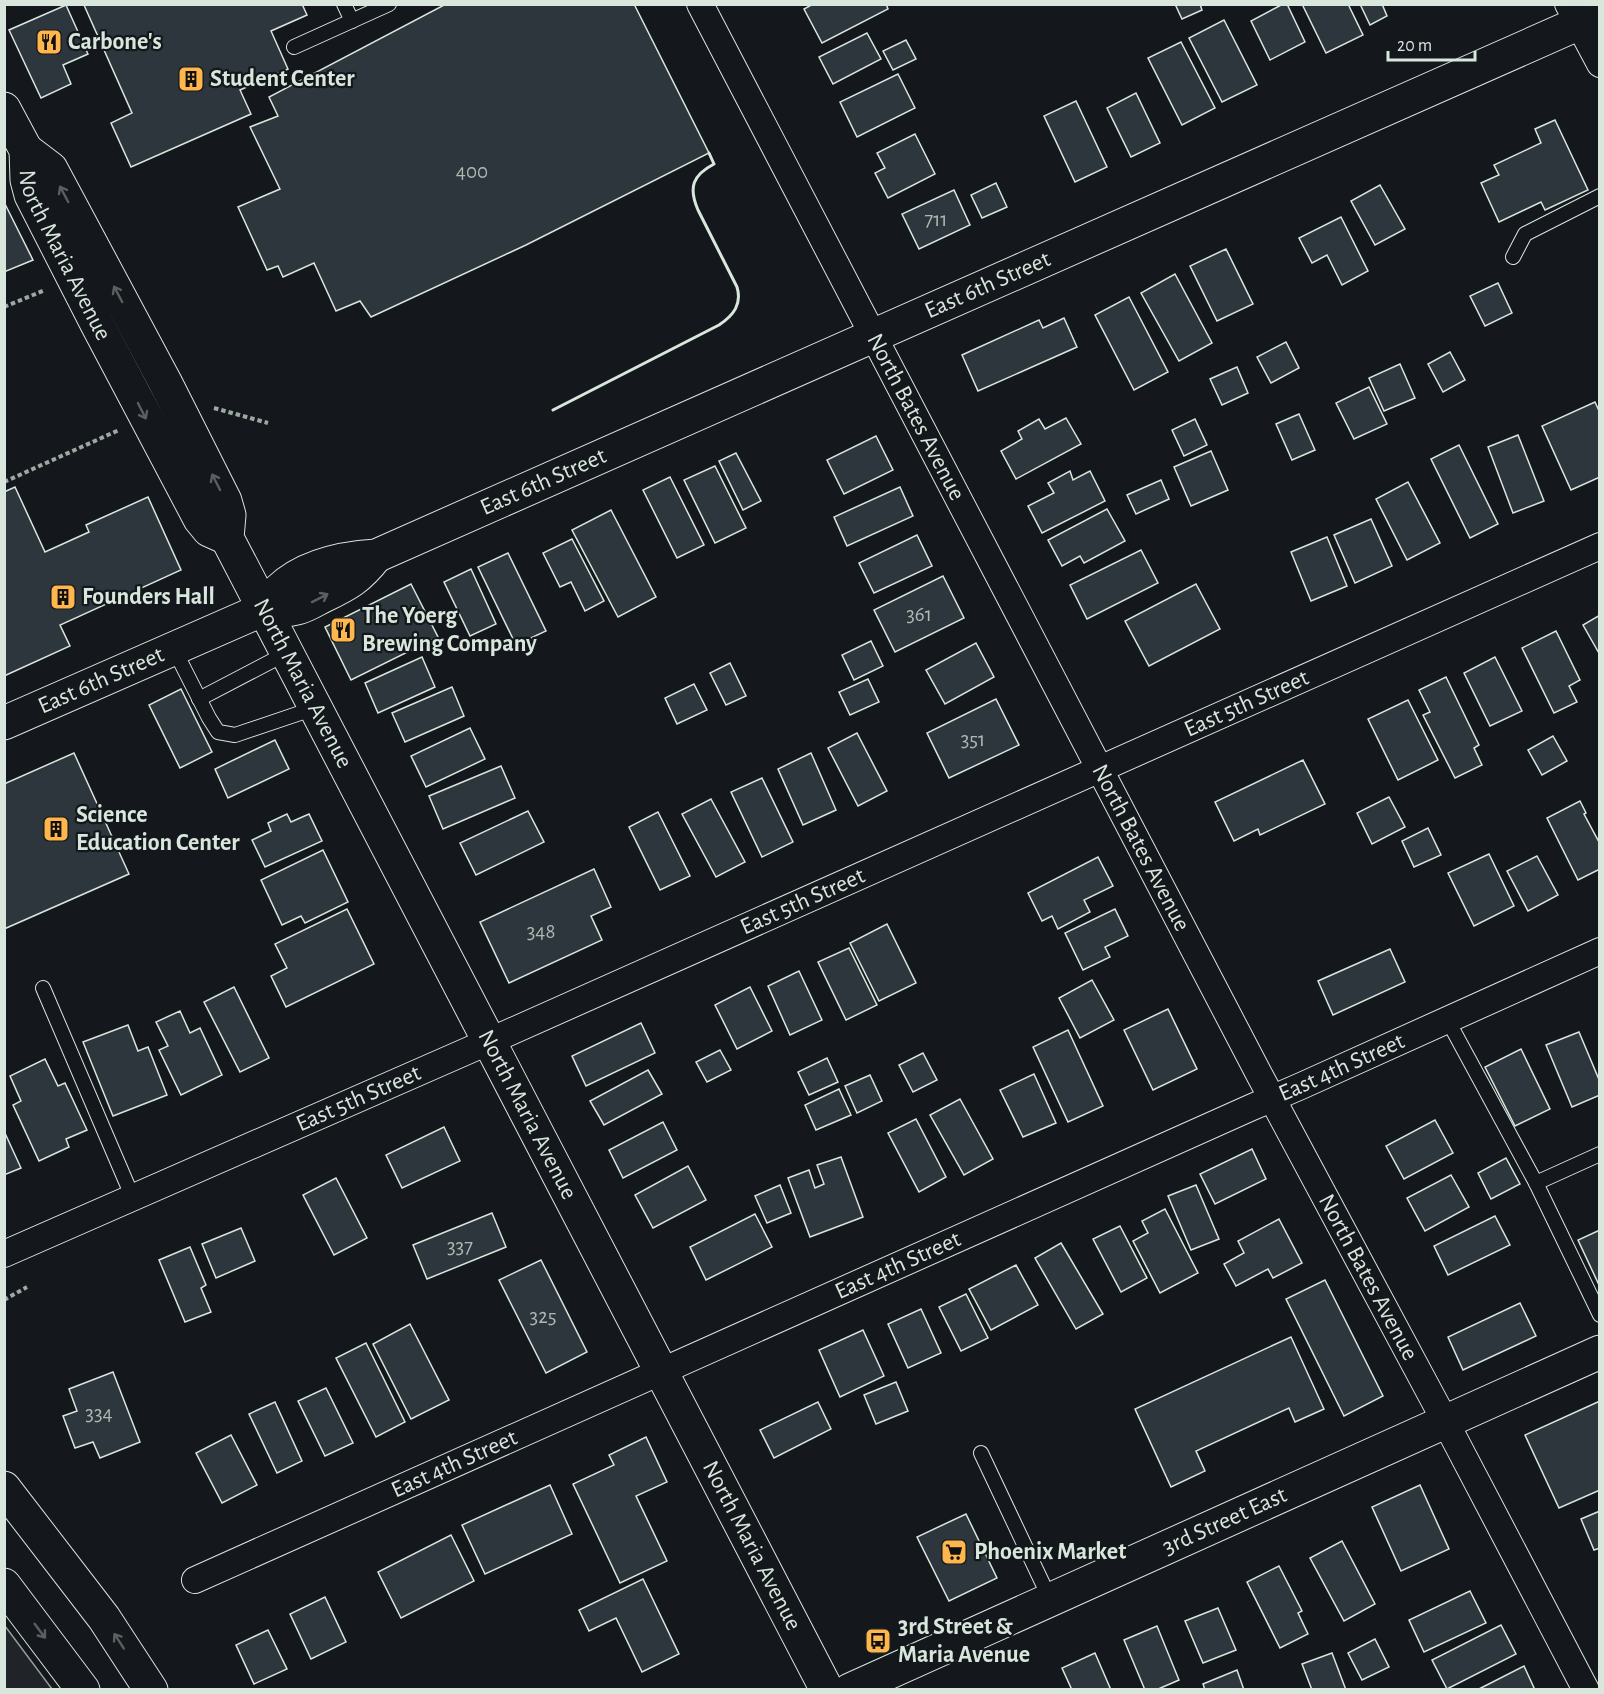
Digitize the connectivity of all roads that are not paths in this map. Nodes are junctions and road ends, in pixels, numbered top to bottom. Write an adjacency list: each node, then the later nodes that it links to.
1 (344, 4): 5 (lane)
2 (389, 4): 5 (lane)
3 (704, 6): 11 (street, North Bates Avenue)
4 (1582, 14): 7 (street); 11 (street, East 6th Street)
5 (352, 21): 6 (lane)
6 (294, 47)
7 (1599, 64)
8 (4, 109): 13 (street, North Maria Avenue)
9 (1599, 196): 10 (lane)
10 (1513, 257)
11 (874, 336): 13 (street, East 6th Street); 19 (street, North Bates Avenue)
12 (1599, 546): 19 (street, East 5th Street)
13 (264, 609): 14 (street, East 6th Street); 15 (street, North Maria Avenue)
14 (174, 648): 16 (lane); 18 (street, East 6th Street)
15 (287, 652): 16 (lane); 17 (street, North Maria Avenue)
16 (199, 699): 17 (lane)
17 (316, 708): 23 (street, North Maria Avenue)
18 (4, 723)
19 (1100, 769): 23 (street, East 5th Street); 24 (street, North Bates Avenue)
20 (1599, 951): 22 (street, East 4th Street)
21 (43, 988): 27 (lane)
22 (1447, 1020): 24 (street, East 4th Street); 26 (lane)
23 (490, 1041): 27 (street, East 5th Street); 31 (street, North Maria Avenue)
24 (1273, 1098): 31 (street, East 4th Street); 32 (street, North Bates Avenue)
25 (1599, 1154): 26 (lane)
26 (1536, 1183): 29 (lane)
27 (133, 1198): 28 (street, East 5th Street)
28 (4, 1254)
29 (1599, 1315)
30 (1599, 1352): 32 (street, 3rd Street East)
31 (661, 1372): 35 (street, East 4th Street); 40 (street, North Maria Avenue)
32 (1445, 1420): 37 (street, 3rd Street East); 42 (street, North Bates Avenue)
33 (981, 1453): 37 (lane)
34 (4, 1488): 39 (street, one-way to 34)
35 (195, 1580)
36 (4, 1585): 38 (street, one-way to 38)
37 (1050, 1599): 41 (street, 3rd Street East)
38 (83, 1689)
39 (151, 1689)
40 (827, 1689)
41 (850, 1689)
42 (1586, 1689)

